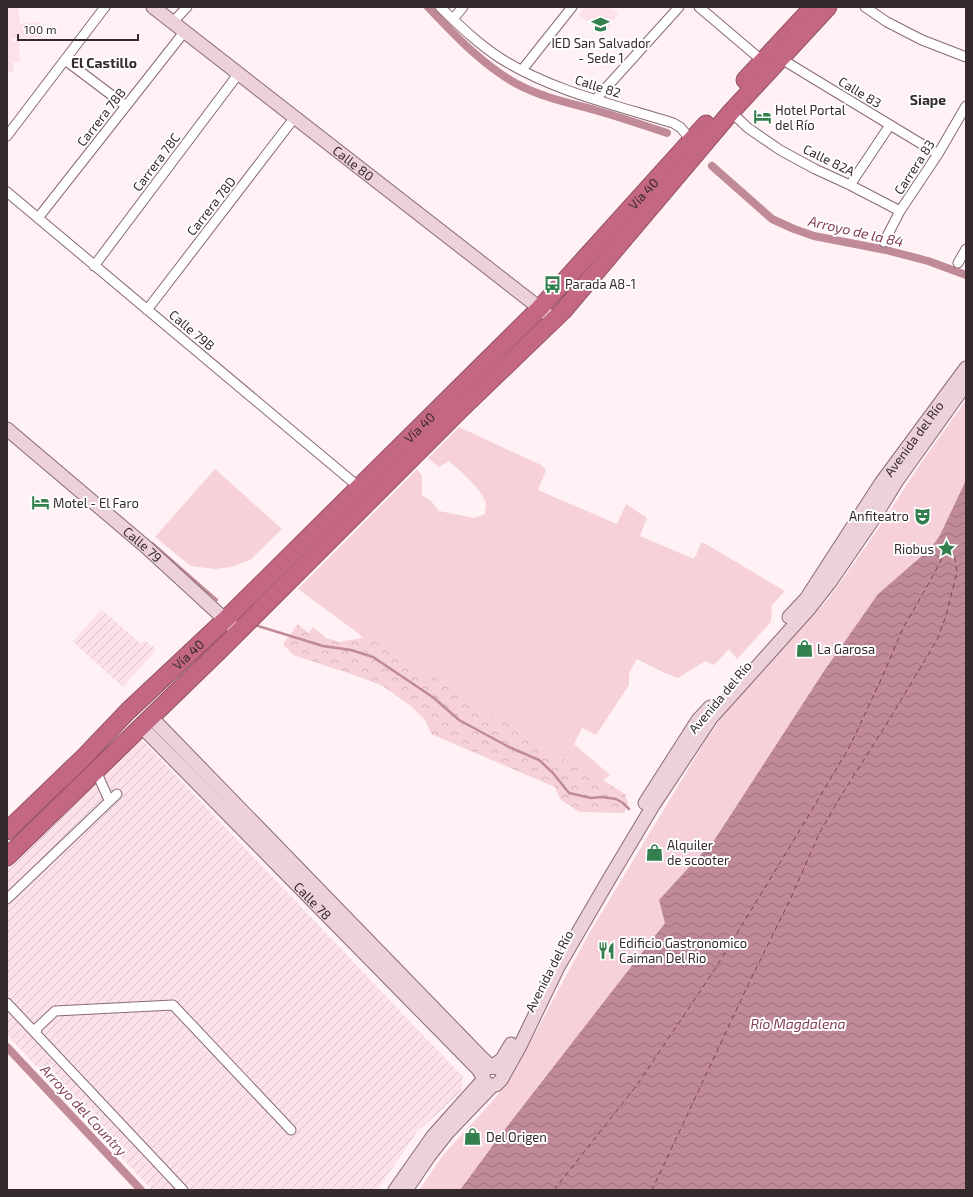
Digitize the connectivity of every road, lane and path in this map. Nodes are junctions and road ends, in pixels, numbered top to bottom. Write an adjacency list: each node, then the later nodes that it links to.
1 (105, 7): 16 (street)
2 (153, 7): 13 (main road, Calle 80)
3 (187, 7): 13 (street)
4 (440, 7): 12 (street, Calle 82)
5 (463, 7): 12 (street)
6 (572, 7): 18 (street)
7 (679, 7): 20 (street)
8 (699, 7): 17 (street, Calle 83)
9 (813, 7): 17 (highway, Vía 40)
10 (828, 7): 17 (highway, Vía 40)
11 (865, 7): 15 (street)
12 (453, 20): 18 (street, Calle 82)
13 (173, 22): 14 (main road, Calle 80)
14 (185, 31): 19 (main road, Calle 80); 21 (street, Carrera 78B)
15 (966, 57)
16 (65, 60): 21 (street); 26 (street)
17 (771, 60): 23 (highway, Vía 40); 25 (street, Calle 83); 27 (highway, Vía 40)
18 (522, 70): 20 (street, Calle 82)
19 (239, 74): 24 (main road, Calle 80); 36 (street, Carrera 78C)
20 (596, 100): 27 (street, Calle 82)
21 (126, 106): 32 (street, Carrera 78B)
22 (966, 106): 28 (street, Carrera 83)
23 (731, 112): 29 (street, Calle 82A); 39 (highway, Vía 40)
24 (295, 117): 37 (main road, Calle 80); 38 (street, Carrera 78D)
25 (890, 125): 28 (street, Calle 83); 29 (street)
26 (7, 136)
27 (692, 141): 37 (highway, Vía 40)
28 (938, 154): 31 (street, Carrera 83)
29 (850, 185): 31 (street, Calle 82A)
30 (7, 192): 32 (street, Calle 79B)
31 (900, 211): 33 (street, Carrera 83)
32 (38, 218): 36 (street, Calle 79B)
33 (884, 242)
34 (966, 249): 35 (street)
35 (958, 263)
36 (94, 266): 38 (street, Calle 79B)
37 (540, 308): 39 (main road, Calle 80); 42 (highway, Vía 40)
38 (147, 310): 45 (street, Calle 79B)
39 (554, 320): 42 (highway, Vía 40)
40 (966, 368): 44 (main road, Avenida del Río)
41 (966, 384): 46 (main road, Avenida del Río)
42 (450, 408): 45 (highway, Vía 40); 48 (highway, Vía 40)
43 (7, 428): 47 (main road, Calle 79)
44 (881, 483): 46 (main road); 59 (main road, Avenida del Río)
45 (360, 488): 47 (highway, Vía 40)
46 (823, 591): 59 (main road, Avenida del Río)
47 (225, 620): 48 (main road, Calle 79); 50 (highway, Vía 40)
48 (238, 631): 49 (highway, Vía 40)
49 (146, 722): 51 (highway, Vía 40); 59 (main road, Calle 78)
50 (84, 757): 51 (highway); 54 (highway, Vía 40)
51 (98, 775): 53 (street); 55 (highway, Vía 40)
52 (117, 794): 53 (street)
53 (109, 800): 56 (street)
54 (7, 831)
55 (7, 857)
56 (7, 898)
57 (7, 1003): 58 (street)
58 (36, 1034): 61 (street); 62 (street)
59 (486, 1072): 60 (main road, Avenida del Río); 60 (main road); 64 (main road, Avenida del Río)
60 (470, 1094): 63 (main road, Avenida del Río)
61 (291, 1130)
62 (184, 1190)
63 (395, 1190)
64 (406, 1190)

